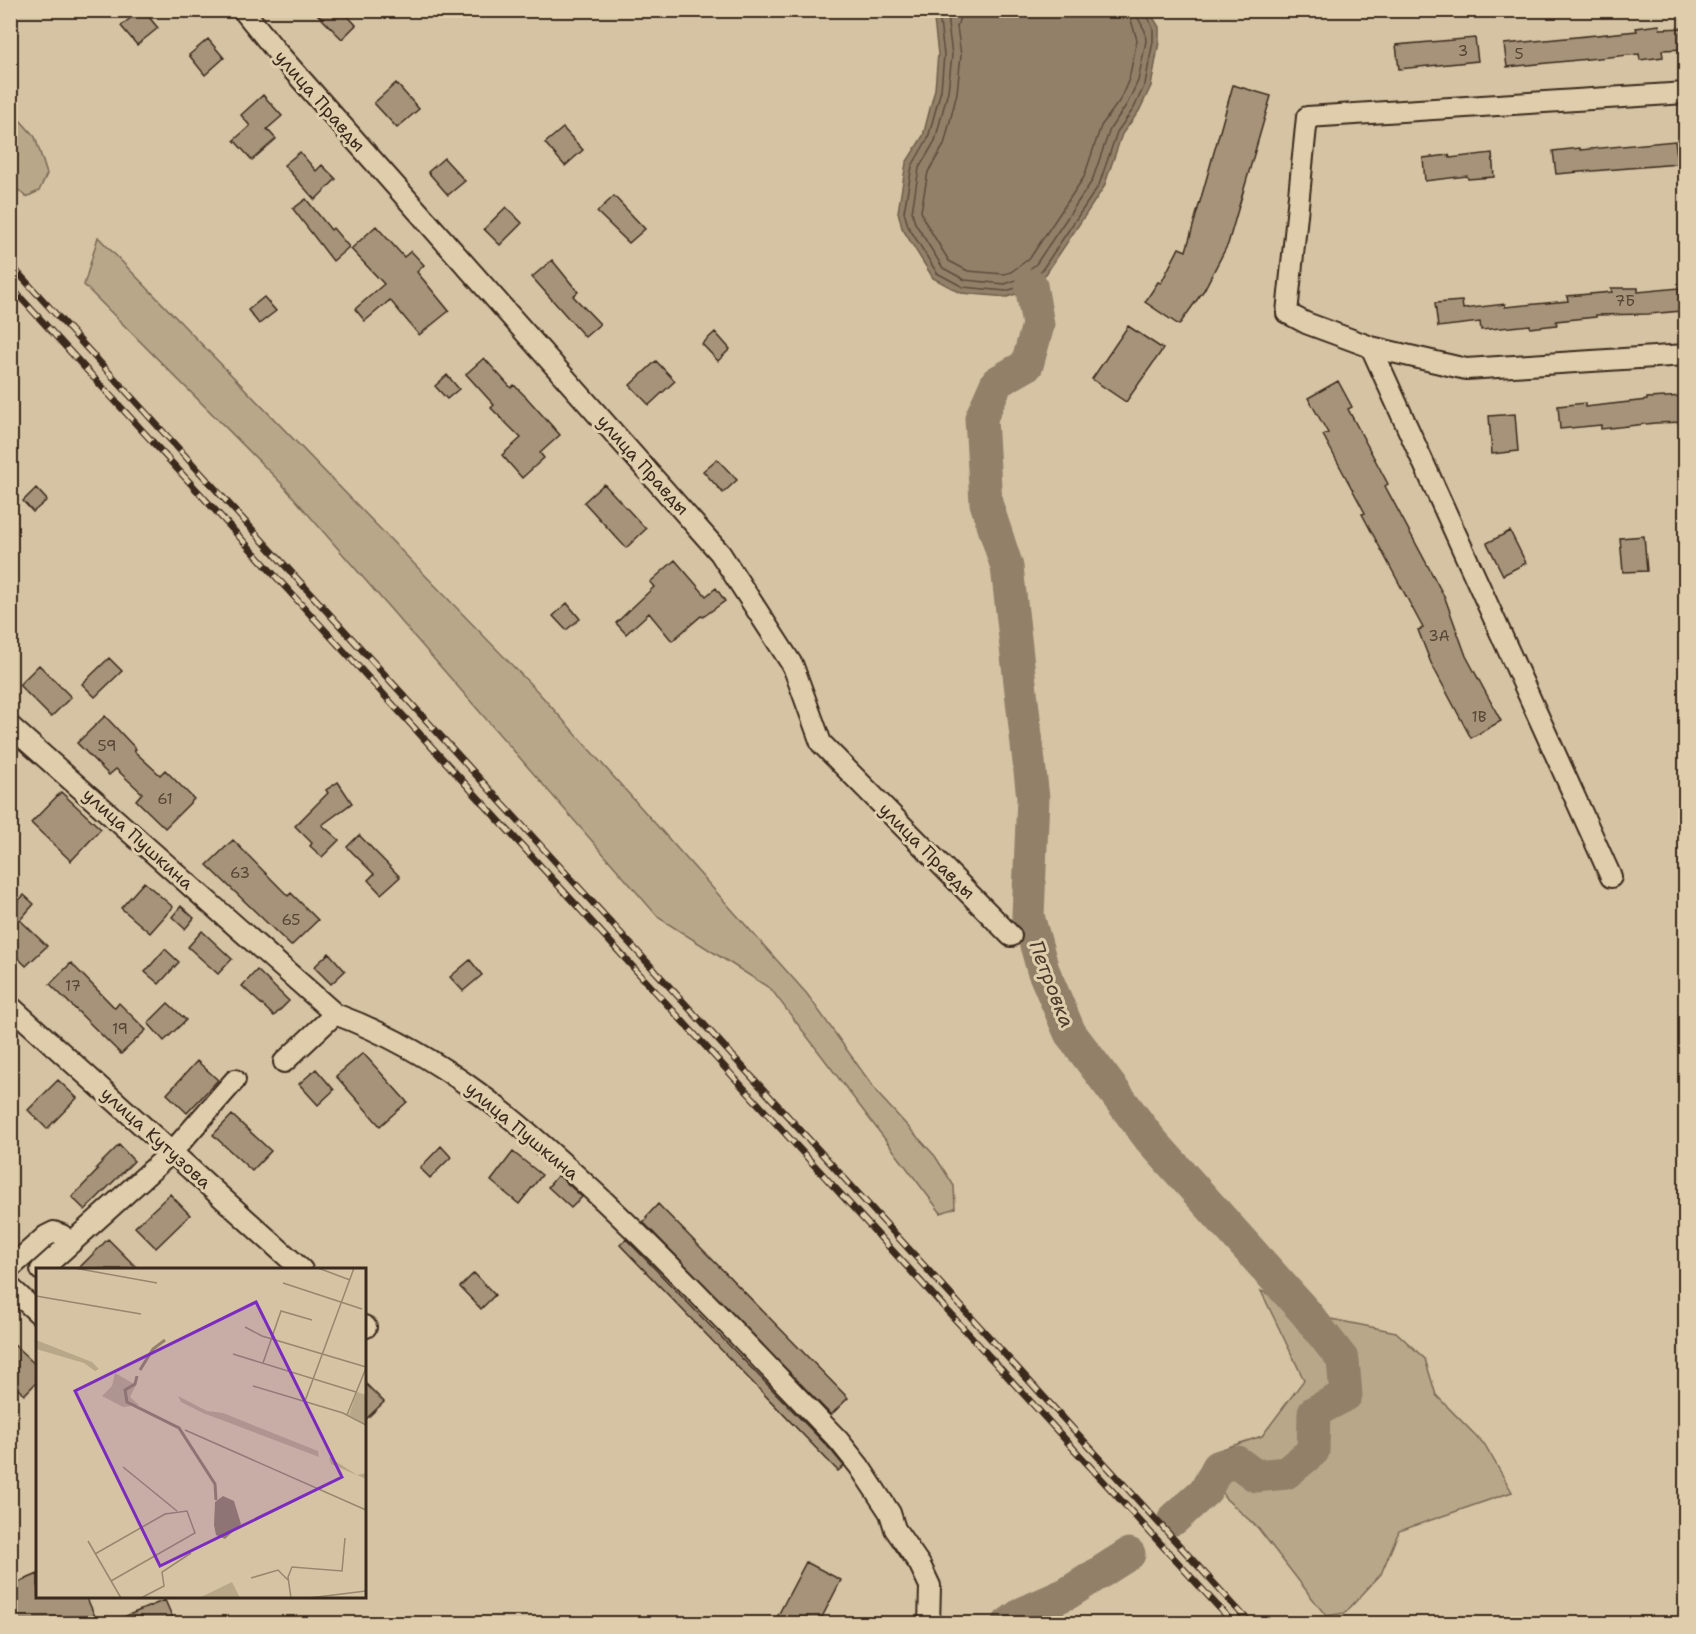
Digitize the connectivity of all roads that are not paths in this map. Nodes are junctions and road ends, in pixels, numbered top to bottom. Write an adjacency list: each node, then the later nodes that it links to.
1 (243, 10): 7 (street, улица Правды)
2 (1686, 93): 3 (street)
3 (1371, 347): 4 (street); 6 (street)
4 (1686, 355)
5 (10, 726): 9 (street, улица Пушкина)
6 (1611, 877)
7 (1011, 936)
8 (10, 1006): 12 (street, улица Кутузова)
9 (334, 1014): 10 (street); 20 (street, улица Пушкина)
10 (284, 1062)
11 (235, 1080): 12 (street)
12 (172, 1152): 13 (street); 16 (street, улица Кутузова)
13 (69, 1244): 14 (street); 15 (street)
14 (10, 1268)
15 (42, 1268)
16 (301, 1268)
17 (36, 1274): 18 (street)
18 (12, 1292): 19 (street)
19 (36, 1311)
20 (929, 1623)

